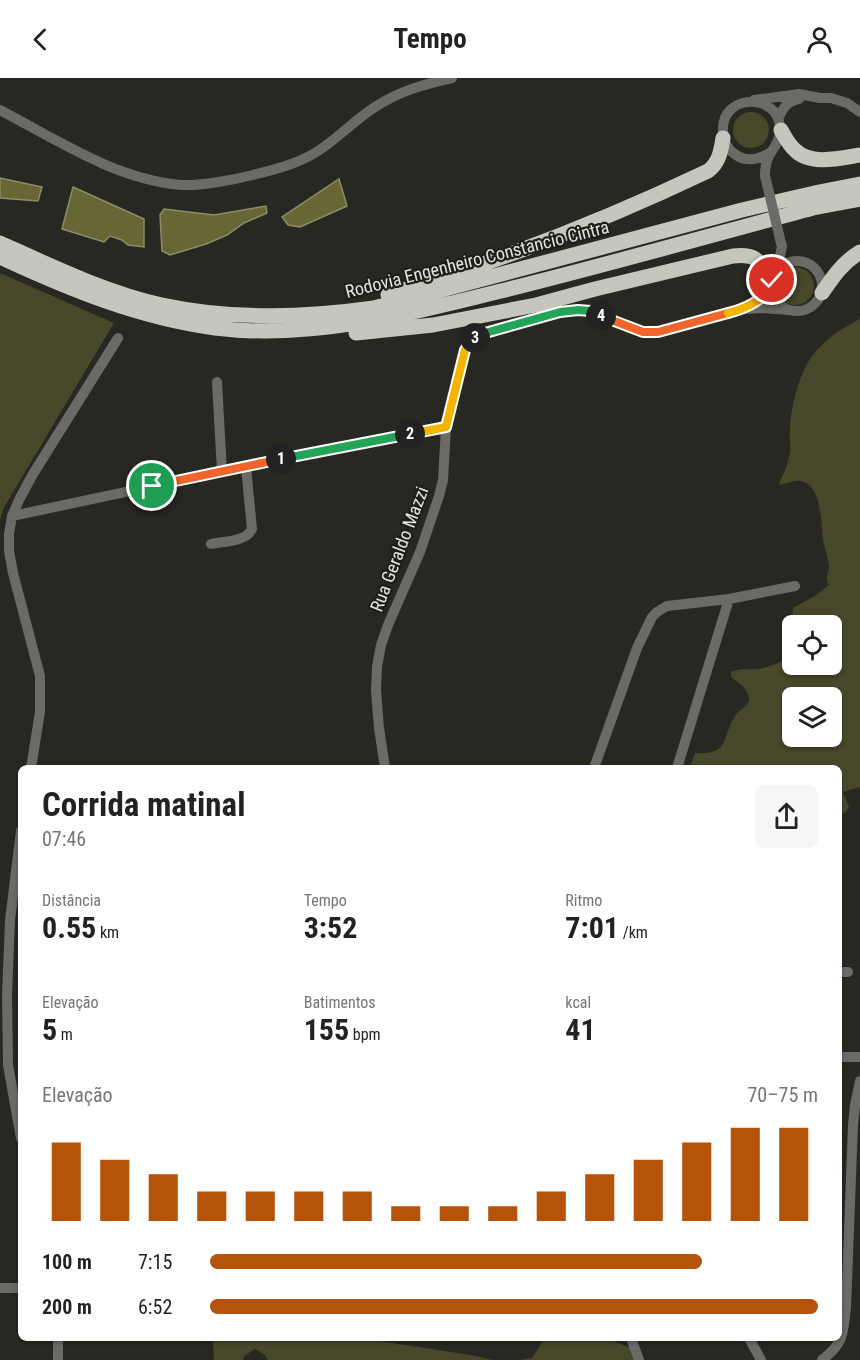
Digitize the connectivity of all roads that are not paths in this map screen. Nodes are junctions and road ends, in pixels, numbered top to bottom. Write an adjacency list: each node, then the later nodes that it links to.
1 (452, 78): 4 (street)
2 (808, 97): 3 (street); 5 (street); 6 (street)
3 (751, 101): 6 (street); 7 (street)
4 (0, 110)
5 (860, 112)
6 (779, 125): 8 (street); 9 (highway)
7 (723, 138): 10 (street); 23 (highway)
8 (771, 152): 10 (street); 11 (street)
9 (860, 155)
10 (749, 160): 11 (street)
11 (765, 175): 15 (street, bridge)
12 (860, 184): 23 (highway, Rodovia Engenheiro Constancio Cintra)
13 (860, 199): 23 (highway, Rodovia Engenheiro Constancio Cintra)
14 (0, 243): 23 (highway, Rodovia Engenheiro Constancio Cintra)
15 (782, 244): 18 (street); 19 (street)
16 (860, 252): 20 (highway)
17 (0, 257): 23 (highway, Rodovia Engenheiro Constancio Cintra)
18 (803, 261): 19 (street); 20 (street)
19 (774, 280): 21 (street); 22 (street); 23 (highway)
20 (822, 293): 22 (street)
21 (744, 309): 22 (street); 26 (street, Rua Geraldo Mazzi)
22 (789, 310)
23 (297, 323)
24 (118, 338): 29 (street)
25 (217, 382): 28 (street)
26 (446, 427): 27 (street); 35 (street, Rua Geraldo Mazzi)
27 (246, 467): 28 (street); 30 (street)
28 (222, 471): 29 (street)
29 (12, 516): 31 (street)
30 (211, 544)
31 (5, 550): 34 (street)
32 (795, 586): 33 (street)
33 (729, 599): 36 (street); 37 (street)
34 (31, 765)
35 (384, 765)
36 (595, 765)
37 (678, 765)
38 (18, 875): 41 (street)
39 (842, 1057): 40 (street)
40 (860, 1057)
41 (4, 1065): 43 (street)
42 (860, 1081): 46 (street)
43 (18, 1125)
44 (0, 1288): 45 (street)
45 (18, 1288)
46 (842, 1333)
47 (58, 1341): 51 (street)
48 (632, 1341): 52 (street)
49 (751, 1341): 53 (street)
50 (840, 1341): 54 (street)
51 (58, 1360)
52 (639, 1360)
53 (761, 1360)
54 (822, 1360)

